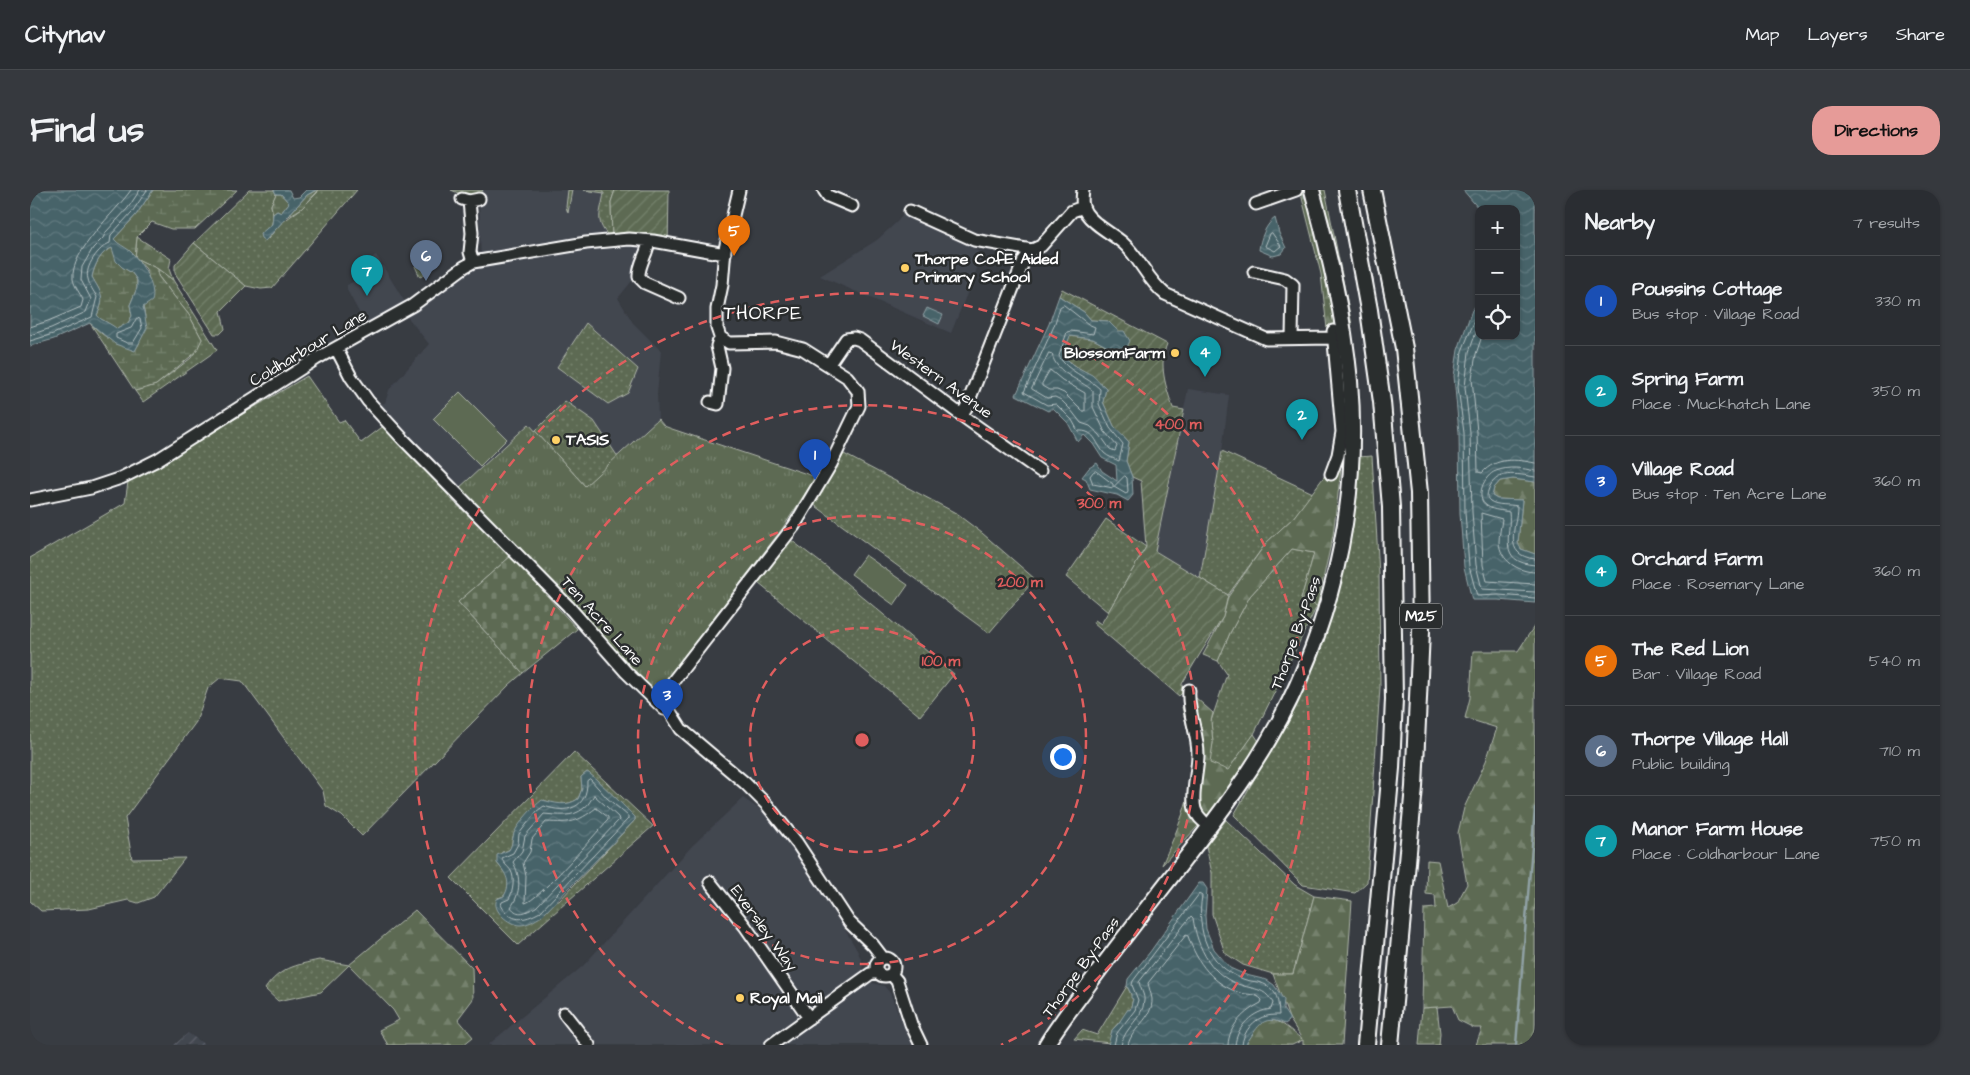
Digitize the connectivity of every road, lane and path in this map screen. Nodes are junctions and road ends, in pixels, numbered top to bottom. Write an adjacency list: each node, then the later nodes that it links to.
1 (739, 190): 15 (street)
2 (824, 190): 10 (street)
3 (1083, 190): 11 (street)
4 (1296, 190): 9 (street)
5 (1312, 190): 30 (main road, Thorpe By-Pass)
6 (1347, 190): 41 (highway, M25)
7 (1372, 190): 42 (highway, M25)
8 (470, 200): 16 (street)
9 (1256, 204)
10 (852, 206)
11 (1083, 207): 14 (street); 19 (street)
12 (910, 211): 14 (street)
13 (649, 241): 15 (street, Coldharbour Lane); 16 (street, Coldharbour Lane); 18 (street)
14 (1032, 250): 24 (street)
15 (725, 254): 20 (street)
16 (473, 262): 21 (street, Coldharbour Lane)
17 (1254, 272): 19 (street)
18 (679, 298)
19 (1292, 338): 26 (street)
20 (722, 339): 22 (street); 23 (street)
21 (336, 348): 27 (street, Coldharbour Lane); 29 (street, Ten Acre Lane)
22 (829, 364): 24 (street, Western Avenue); 29 (street)
23 (710, 402)
24 (961, 415): 25 (street, Western Avenue)
25 (1040, 471)
26 (1331, 474)
27 (30, 500)
28 (1188, 690): 30 (street)
29 (669, 710): 32 (street, Ten Acre Lane)
30 (1209, 826): 40 (main road, Thorpe By-Pass)
31 (710, 882): 36 (street, Eversley Way)
32 (883, 958): 33 (street); 34 (street)
33 (877, 972): 34 (street); 36 (street)
34 (891, 974): 39 (street)
35 (564, 1012): 37 (street)
36 (809, 1018): 38 (street)
37 (589, 1045)
38 (771, 1045)
39 (921, 1045)
40 (1046, 1045)
41 (1366, 1045)
42 (1390, 1045)

